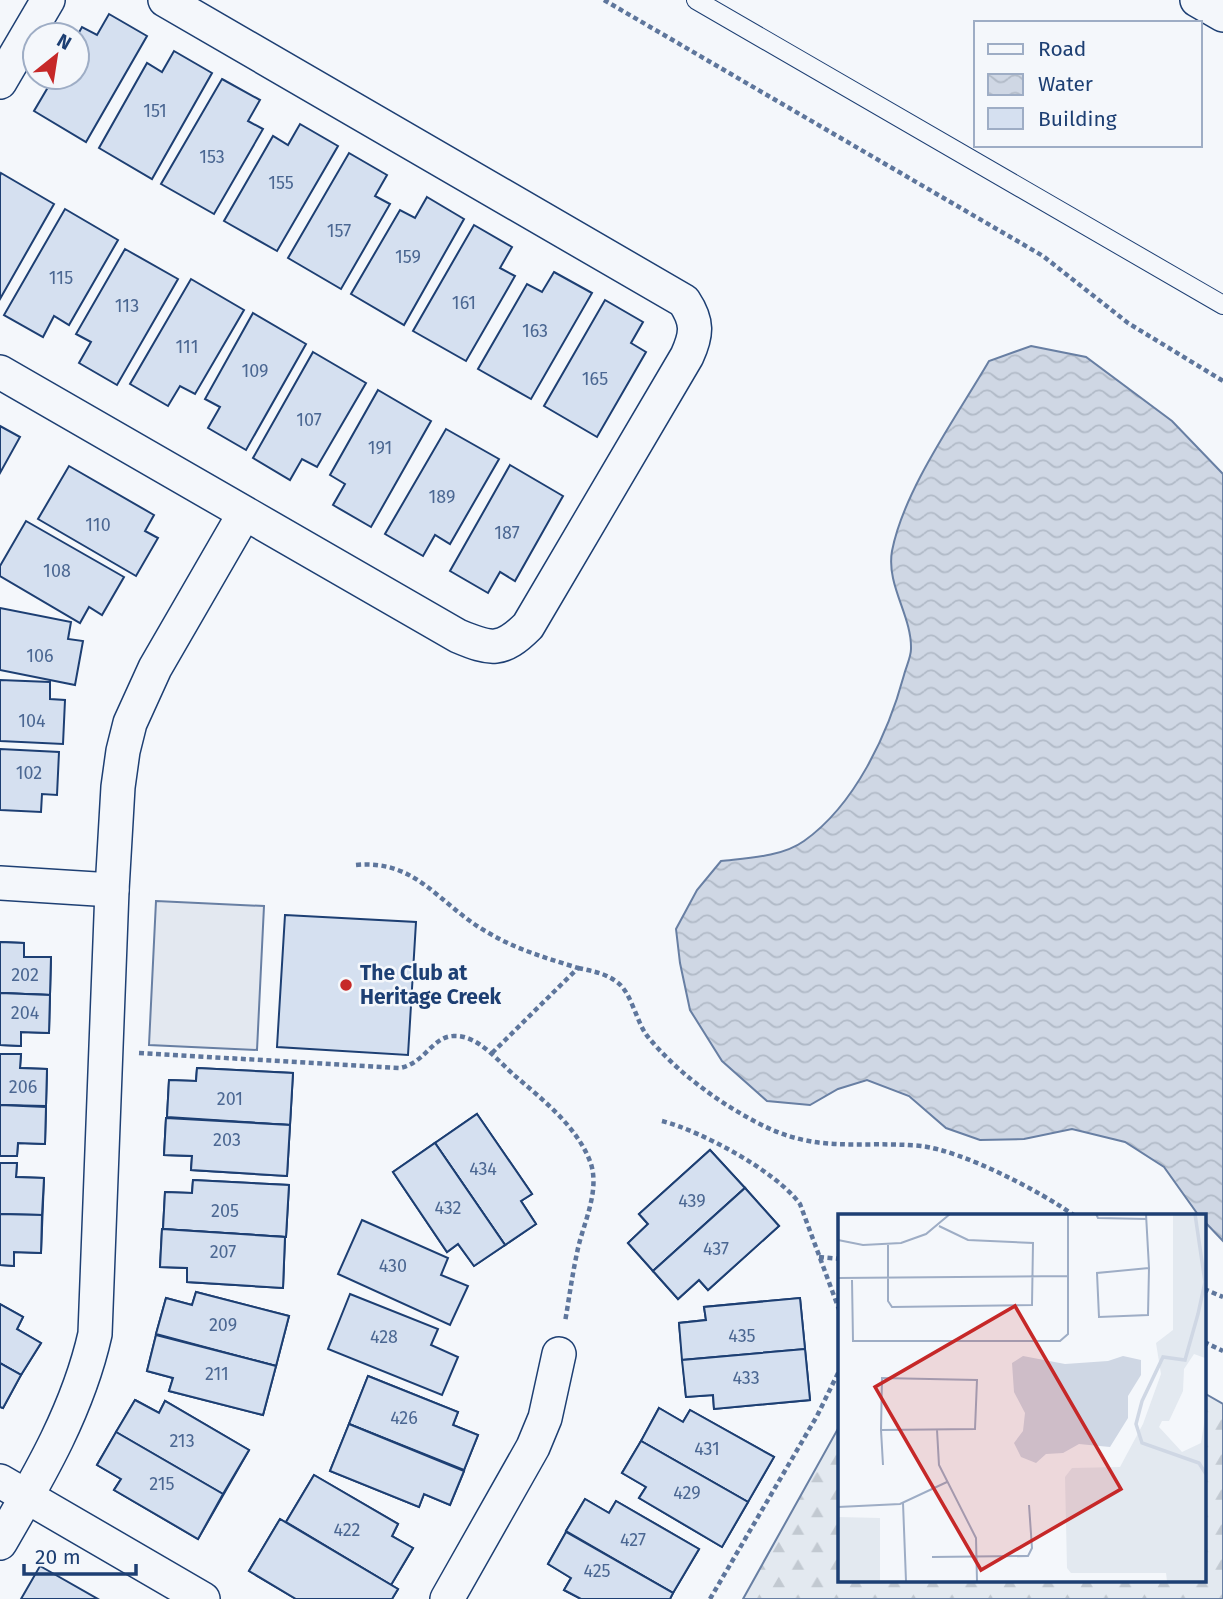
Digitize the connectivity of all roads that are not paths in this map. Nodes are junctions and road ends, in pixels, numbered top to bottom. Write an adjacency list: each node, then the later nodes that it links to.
1 (48, 0): 6 (street)
2 (165, 0): 9 (street)
3 (696, 0): 7 (lane)
4 (1197, 0): 5 (street)
5 (1223, 15)
6 (0, 82)
7 (1223, 305)
8 (0, 372): 9 (street)
9 (244, 514): 11 (street)
10 (0, 883): 11 (street)
11 (112, 890): 13 (street)
12 (559, 1354): 16 (street)
13 (14, 1489): 14 (street); 15 (street)
14 (0, 1543)
15 (203, 1599)
16 (447, 1599)

